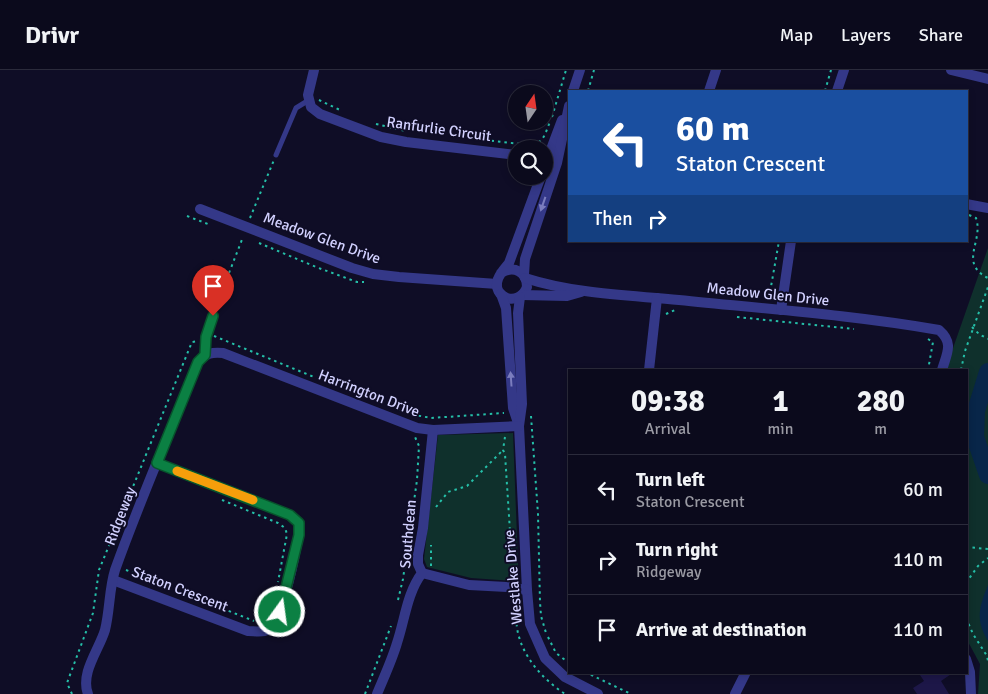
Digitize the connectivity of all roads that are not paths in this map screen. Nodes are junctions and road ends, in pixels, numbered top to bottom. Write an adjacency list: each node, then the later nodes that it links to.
1 (314, 70): 10 (street)
2 (580, 70): 7 (street)
3 (716, 70): 8 (street)
4 (844, 70): 9 (street)
5 (951, 70): 6 (street)
6 (988, 79)
7 (573, 90)
8 (709, 90)
9 (838, 90)
10 (314, 100): 14 (lane); 15 (street, Ranfurlie Circuit)
11 (568, 107): 13 (street)
12 (568, 110): 22 (street, one-way to 22)
13 (553, 140)
14 (276, 154)
15 (508, 155)
16 (538, 185): 21 (street)
17 (968, 204): 18 (street)
18 (988, 208)
19 (200, 209): 23 (street, Meadow Glen Drive)
20 (791, 242): 29 (street)
21 (501, 273): 22 (street); 23 (street)
22 (525, 276): 24 (street, Meadow Glen Drive); 26 (street)
23 (497, 284): 25 (street)
24 (584, 291): 26 (street, Meadow Glen Drive); 28 (street, Meadow Glen Drive)
25 (501, 294): 26 (street); 33 (street, Westlake Drive, one-way to 25)
26 (521, 296): 33 (street, Westlake Drive)
27 (219, 297): 30 (lane, Ridgeway)
28 (657, 298): 29 (street, Meadow Glen Drive); 31 (street)
29 (781, 310): 32 (street, Meadow Glen Drive)
30 (210, 354): 34 (street, Harrington Drive); 35 (street, Ridgeway)
31 (649, 369)
32 (942, 369)
33 (519, 426): 34 (street, Harrington Drive); 38 (street, Westlake Drive)
34 (433, 430): 36 (street, Southdean)
35 (157, 463): 37 (street, Ridgeway); 37 (street, Staton Crescent)
36 (426, 571): 38 (street); 42 (street, Southdean)
37 (113, 580): 41 (street, Ridgeway)
38 (527, 590): 43 (street, Westlake Drive)
39 (968, 666): 45 (street)
40 (745, 674): 44 (street)
41 (88, 694)
42 (377, 694)
43 (598, 694)
44 (734, 694)
45 (971, 694)

